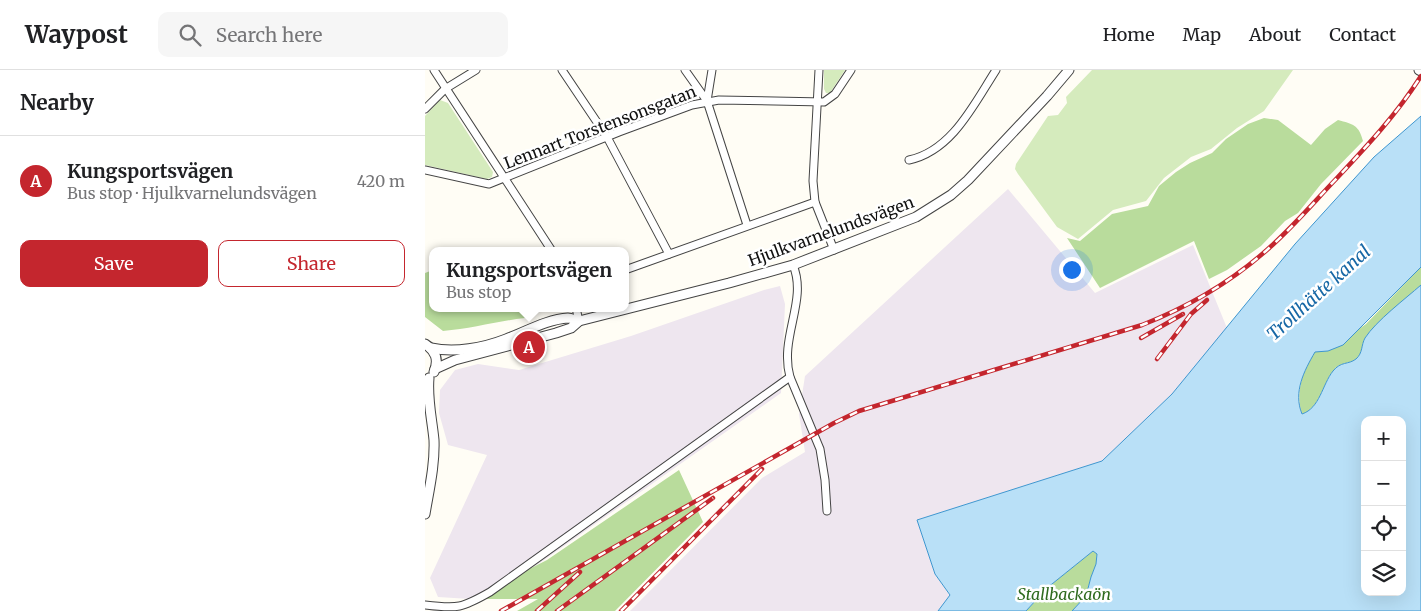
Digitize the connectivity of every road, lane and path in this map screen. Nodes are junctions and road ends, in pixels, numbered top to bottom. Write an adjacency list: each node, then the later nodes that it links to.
1 (434, 70): 10 (street)
2 (476, 70): 10 (street)
3 (562, 70): 14 (street)
4 (685, 70): 11 (street)
5 (712, 70): 11 (street)
6 (819, 70): 12 (street)
7 (851, 70): 12 (street)
8 (996, 70): 15 (street)
9 (1069, 70): 21 (street, Hjulkvarnelundsvägen)
10 (445, 89): 13 (street); 17 (street)
11 (707, 102): 12 (street, Lennart Torstensonsgatan); 14 (street, Lennart Torstensonsgatan); 19 (street)
12 (817, 102): 18 (street)
13 (425, 109)
14 (607, 137): 17 (street, Lennart Torstensonsgatan); 22 (street)
15 (909, 160)
16 (425, 170): 17 (street, Lennart Torstensonsgatan)
17 (503, 178): 20 (street)
18 (815, 202): 19 (street); 21 (street)
19 (747, 225): 22 (street)
20 (549, 247)
21 (834, 250): 23 (street, Hjulkvarnelundsvägen)
22 (669, 254): 24 (street)
23 (793, 265): 25 (street, Hjulkvarnelundsvägen); 31 (street)
24 (629, 269)
25 (629, 309)
26 (577, 312): 28 (street)
27 (617, 312): 28 (street, Hjulkvarnelundsvägen)
28 (579, 322): 29 (street, Hjulkvarnelundsvägen); 30 (street, Hjulkvarnelundsvägen)
29 (428, 346): 30 (street)
30 (435, 369): 32 (street)
31 (790, 377): 33 (street); 35 (street)
32 (427, 379): 34 (street)
33 (827, 511)
34 (425, 514)
35 (425, 605)

